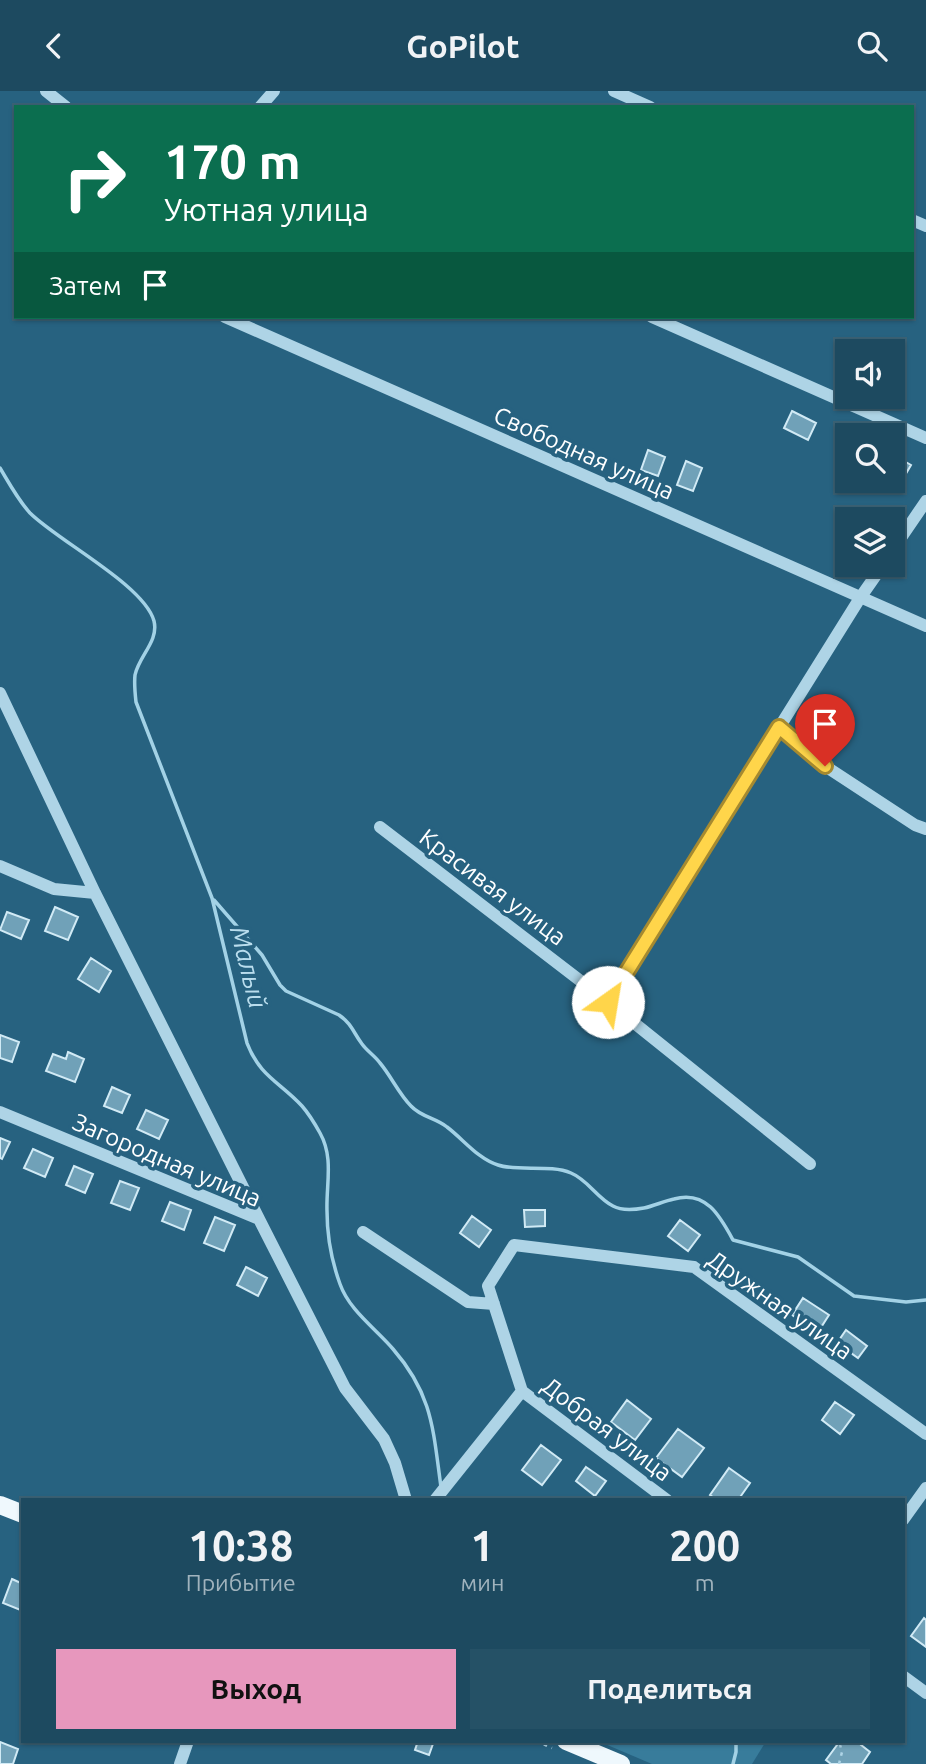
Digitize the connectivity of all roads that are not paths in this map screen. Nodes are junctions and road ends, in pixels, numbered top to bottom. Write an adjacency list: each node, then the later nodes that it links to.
1 (46, 91): 4 (street)
2 (274, 91): 5 (street)
3 (614, 91): 6 (street)
4 (64, 105)
5 (262, 105)
6 (646, 105)
7 (230, 319): 13 (street, Свободная улица)
8 (657, 319): 9 (street)
9 (926, 438)
10 (926, 501): 11 (street)
11 (905, 532)
12 (875, 577): 13 (street)
13 (860, 598): 14 (street, Свободная улица); 16 (street)
14 (926, 626)
15 (0, 694): 20 (street)
16 (779, 727): 18 (street); 21 (street)
17 (380, 827): 21 (street, Красивая улица)
18 (926, 829)
19 (0, 866): 20 (street)
20 (95, 893): 24 (street)
21 (608, 1002): 23 (street, Красивая улица)
22 (0, 1112): 24 (street, Загородная улица)
23 (810, 1164)
24 (260, 1219): 30 (street, Загородная улица)
25 (363, 1232): 26 (street)
26 (494, 1304): 27 (street, Дружная улица); 28 (street, Дружная улица)
27 (522, 1391): 31 (street); 32 (street, Добрая улица)
28 (926, 1434)
29 (926, 1488): 35 (street)
30 (405, 1498)
31 (437, 1498)
32 (664, 1498)
33 (0, 1505): 34 (main road)
34 (21, 1513)
35 (905, 1517)
36 (905, 1677): 37 (street)
37 (926, 1693)
38 (187, 1743): 40 (street)
39 (571, 1743): 41 (main road)
40 (180, 1764)
41 (621, 1764)

